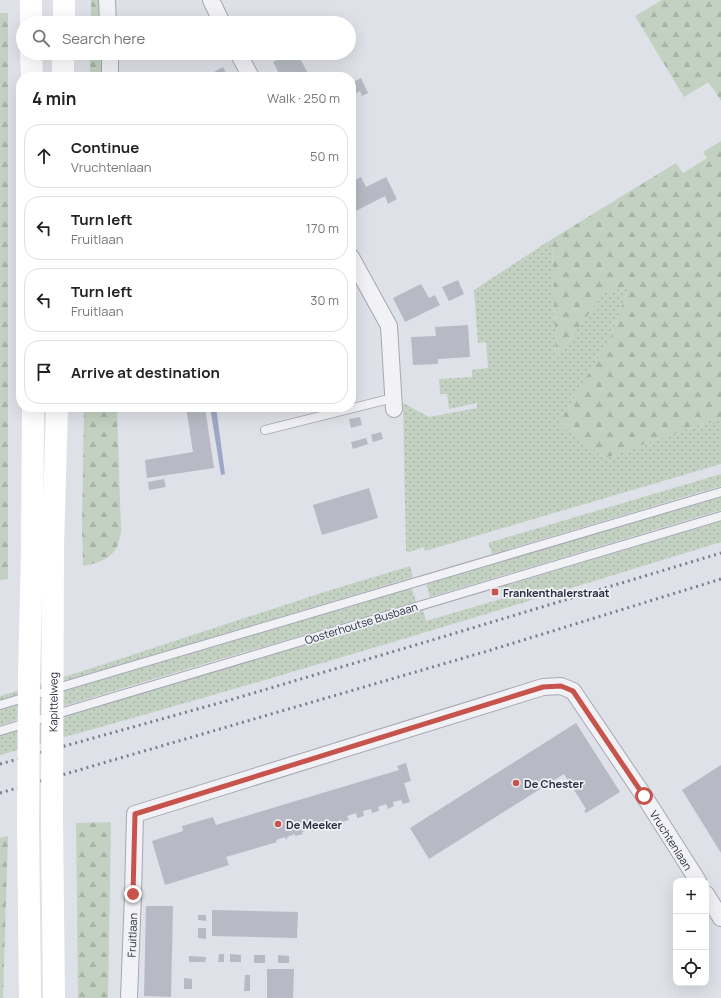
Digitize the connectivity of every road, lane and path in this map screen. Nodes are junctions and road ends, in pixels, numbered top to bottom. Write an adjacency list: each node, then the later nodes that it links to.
1 (31, 0): 5 (street)
2 (64, 0): 6 (street)
3 (107, 0): 7 (street)
4 (211, 0): 8 (street)
5 (31, 16)
6 (64, 16)
7 (108, 16)
8 (219, 16)
9 (31, 60): 13 (street)
10 (63, 60): 14 (street)
11 (110, 60): 15 (street)
12 (242, 60): 16 (street)
13 (32, 72)
14 (63, 72)
15 (110, 72)
16 (249, 72)
17 (356, 266): 18 (street)
18 (394, 404): 22 (lane)
19 (33, 412): 32 (street, bridge)
20 (57, 412): 33 (street, Kapittelweg, bridge)
21 (354, 412): 23 (lane)
22 (356, 412)
23 (265, 430)
24 (721, 492): 27 (lane)
25 (721, 516): 28 (lane, Oosterhoutse Busbaan)
26 (561, 686): 29 (street, Vruchtenlaan); 34 (street, Fruitlaan)
27 (0, 706)
28 (0, 731)
29 (696, 878)
30 (709, 899): 31 (street)
31 (721, 918)
32 (30, 998)
33 (54, 998)
34 (130, 998)

